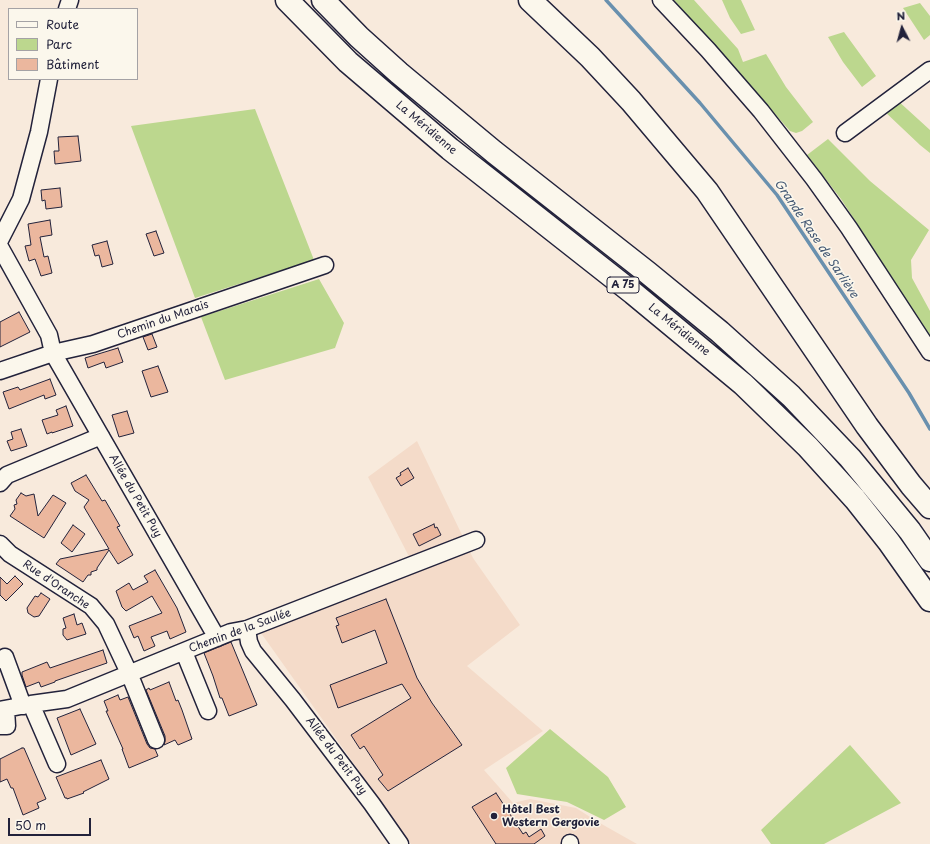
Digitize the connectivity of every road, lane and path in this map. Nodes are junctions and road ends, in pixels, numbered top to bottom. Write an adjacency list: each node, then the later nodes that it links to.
1 (287, 0): 22 (highway, La Méridienne / A 75)
2 (323, 0): 21 (highway, A 75)
3 (530, 0): 16 (highway)
4 (661, 0): 11 (street)
5 (930, 70): 7 (street)
6 (49, 80): 8 (street)
7 (846, 133)
8 (0, 240)
9 (0, 246): 12 (street, Allée du Petit Puy)
10 (325, 265): 12 (street, Chemin du Marais)
11 (930, 352)
12 (53, 353): 13 (street, Chemin du Marais); 14 (street, Allée du Petit Puy)
13 (0, 371)
14 (101, 436): 15 (street); 24 (street, Allée du Petit Puy)
15 (0, 483)
16 (911, 484): 17 (highway); 18 (highway)
17 (930, 507)
18 (930, 518)
19 (476, 540): 23 (street, Chemin de la Saulée)
20 (0, 544): 27 (street, Rue d'Oranche)
21 (930, 560)
22 (930, 600)
23 (247, 629): 24 (street, Chemin de la Saulée); 34 (street, Allée du Petit Puy)
24 (217, 638): 25 (street, Chemin de la Saulée)
25 (184, 652): 27 (street, Chemin de la Saulée); 30 (street)
26 (0, 660): 28 (street)
27 (129, 673): 28 (street, Chemin de la Saulée); 32 (street, Rue d'Oranche)
28 (27, 705): 29 (street, Chemin de la Saulée); 33 (street)
29 (3, 710): 31 (street)
30 (208, 711)
31 (0, 726)
32 (156, 740)
33 (57, 764)
34 (400, 844)

